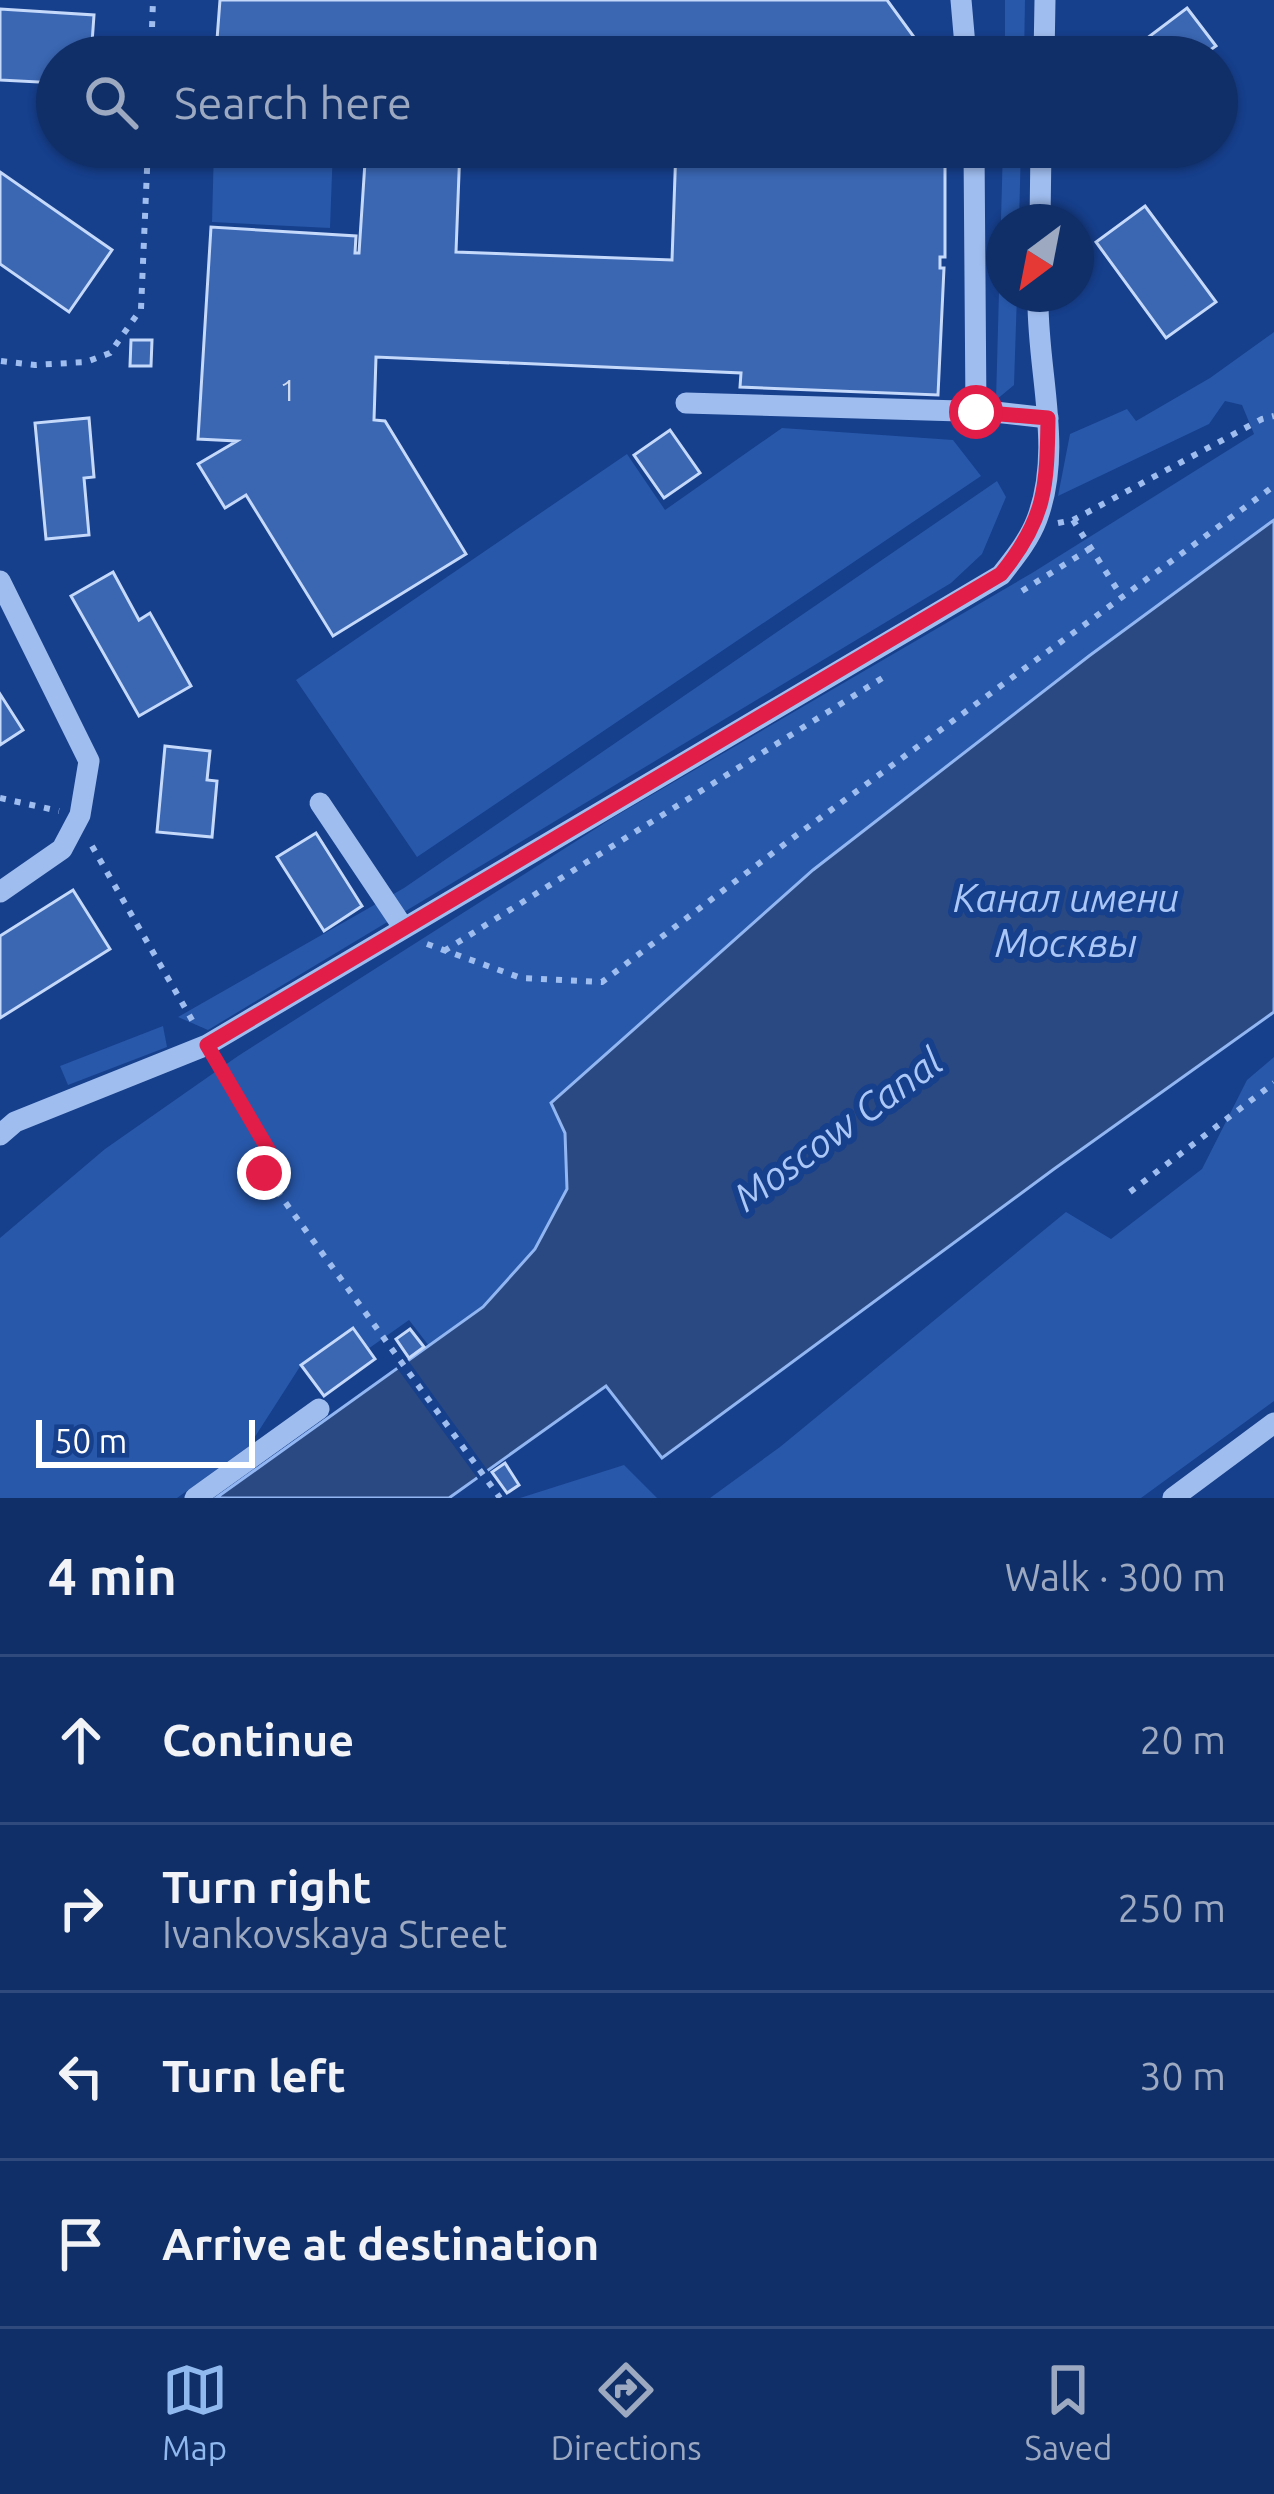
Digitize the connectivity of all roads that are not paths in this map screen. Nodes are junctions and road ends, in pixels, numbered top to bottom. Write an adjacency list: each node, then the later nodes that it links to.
1 (961, 0): 3 (street)
2 (1045, 0): 4 (street)
3 (964, 36)
4 (1044, 36)
5 (974, 168): 10 (street)
6 (1041, 168): 7 (street)
7 (1040, 204)
8 (1039, 312): 11 (street)
9 (686, 403): 10 (street)
10 (976, 412): 11 (street)
11 (1048, 418): 15 (street)
12 (0, 581): 14 (street)
13 (320, 802): 15 (street)
14 (0, 892)
15 (399, 929): 16 (street)
16 (0, 1135)
17 (320, 1408): 19 (street)
18 (1274, 1423): 20 (street)
19 (195, 1498)
20 (1173, 1498)

